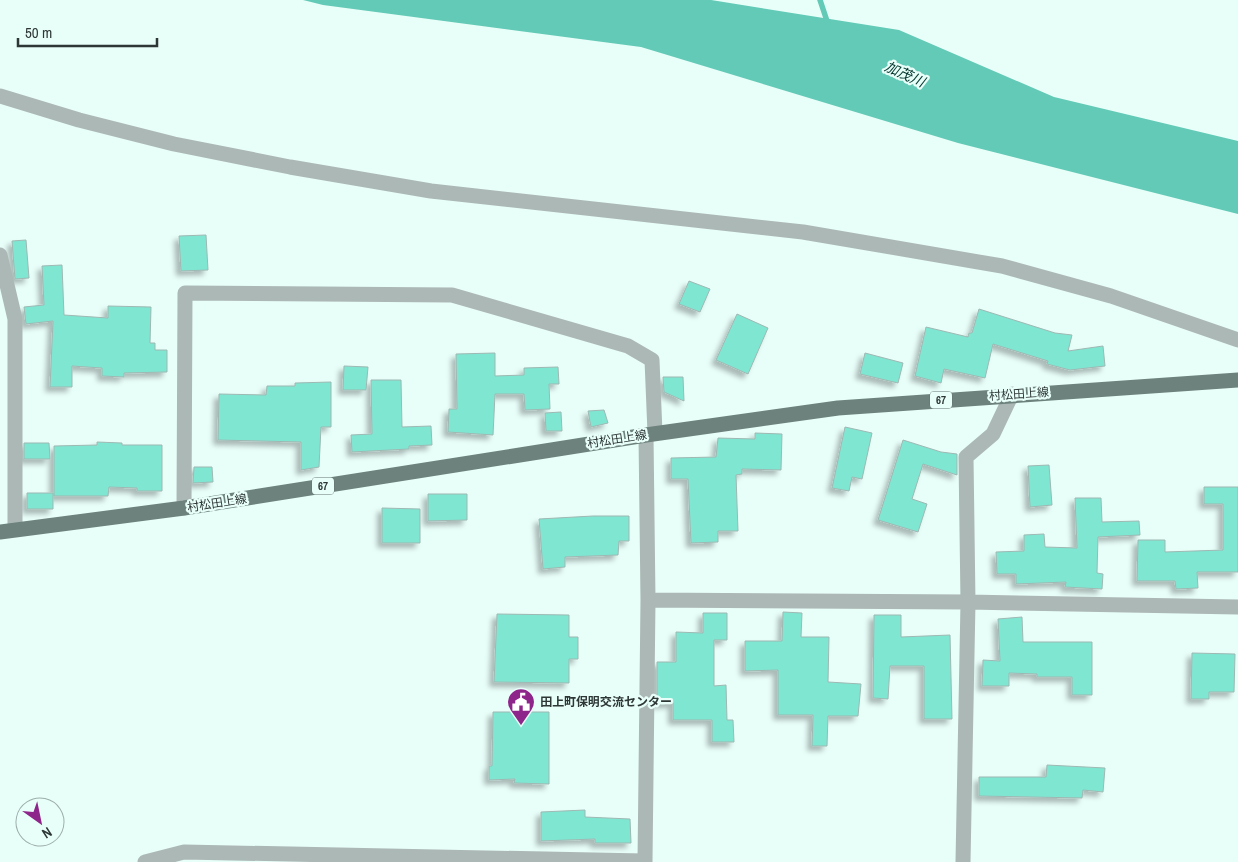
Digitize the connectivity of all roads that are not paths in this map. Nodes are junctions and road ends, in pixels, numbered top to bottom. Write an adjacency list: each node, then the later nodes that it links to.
1 (0, 96): 3 (street)
2 (0, 255): 8 (street)
3 (1238, 340)
4 (1238, 380): 5 (main road, 村松田上線 / 67)
5 (1012, 394): 6 (main road, 村松田上線 / 67); 11 (street)
6 (650, 434): 7 (main road, 村松田上線 / 67); 7 (street); 10 (street)
7 (184, 508): 8 (main road, 村松田上線 / 67)
8 (16, 529): 9 (main road, 村松田上線 / 67)
9 (0, 532)
10 (648, 600): 11 (street); 13 (street)
11 (968, 602): 12 (street); 15 (street)
12 (1238, 607)
13 (644, 861): 14 (street)
14 (145, 862)
15 (963, 862)

